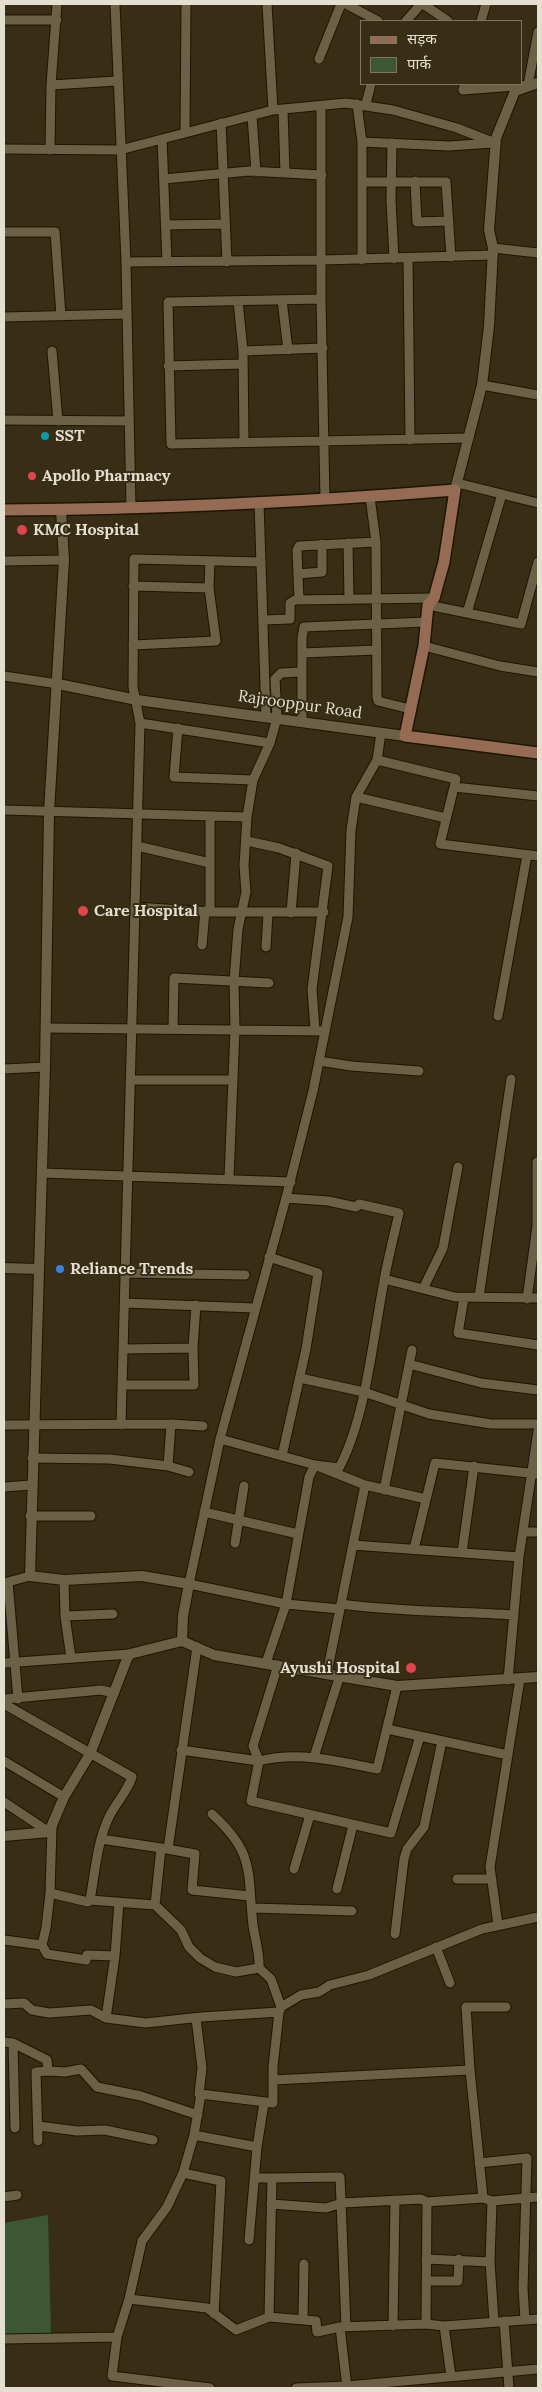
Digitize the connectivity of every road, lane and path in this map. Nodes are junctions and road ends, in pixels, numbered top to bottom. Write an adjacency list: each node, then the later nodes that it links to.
1 (57, 4): 10 (street)
2 (114, 4): 17 (street)
3 (186, 4): 29 (street)
4 (267, 4): 25 (street)
5 (341, 4): 16 (street)
6 (346, 4): 11 (street)
7 (422, 4): 12 (street); 13 (street)
8 (486, 4): 14 (street)
9 (4, 20): 10 (street)
10 (57, 20): 19 (street)
11 (376, 20)
12 (407, 20)
13 (446, 20)
14 (481, 20)
15 (538, 32): 18 (street)
16 (319, 59)
17 (117, 81): 19 (street); 36 (street)
18 (533, 84): 33 (street)
19 (51, 85): 35 (street)
20 (371, 85): 23 (street)
21 (465, 85): 22 (street)
22 (521, 85)
23 (362, 104): 24 (street); 31 (street); 33 (street)
24 (321, 106): 26 (street); 40 (street)
25 (273, 110): 26 (street); 27 (street)
26 (283, 110): 39 (street)
27 (252, 116): 28 (street); 37 (street)
28 (221, 123): 29 (street); 38 (street)
29 (185, 132): 30 (street)
30 (162, 140): 36 (street); 41 (street)
31 (362, 142): 32 (street); 43 (street)
32 (392, 143): 33 (street); 42 (street)
33 (495, 143): 49 (street)
34 (4, 149): 35 (street)
35 (50, 150): 36 (street)
36 (120, 150): 56 (street)
37 (256, 172): 38 (street); 39 (street)
38 (224, 173): 41 (street); 46 (street)
39 (285, 174): 40 (street)
40 (322, 174): 54 (street)
41 (164, 179): 47 (street)
42 (392, 181): 43 (street); 44 (street); 53 (street)
43 (362, 182): 55 (street)
44 (415, 182): 45 (street); 45 (street)
45 (448, 221): 51 (street)
46 (225, 224): 47 (street); 58 (street)
47 (166, 225): 57 (street)
48 (4, 232): 63 (street)
49 (493, 252): 50 (street); 51 (street); 71 (street)
50 (538, 253)
51 (451, 257): 52 (street)
52 (408, 258): 53 (street); 77 (street)
53 (394, 259): 55 (street)
54 (323, 260): 55 (street); 58 (street); 59 (street)
55 (362, 260)
56 (126, 262): 57 (street); 62 (street)
57 (167, 262): 58 (street)
58 (228, 262)
59 (321, 299): 60 (street); 65 (street)
60 (282, 300): 61 (street); 66 (street)
61 (238, 301): 68 (street); 70 (street)
62 (127, 314): 63 (street); 75 (street)
63 (61, 316): 64 (street)
64 (4, 317)
65 (323, 348): 66 (street); 78 (street)
66 (288, 350): 68 (street)
67 (52, 351): 74 (street)
68 (243, 351): 69 (street)
69 (242, 364): 70 (street); 79 (street)
70 (168, 366): 79 (street)
71 (482, 385): 72 (street); 76 (street)
72 (538, 395)
73 (4, 420): 74 (street)
74 (58, 421): 75 (street)
75 (129, 421): 86 (street)
76 (469, 438): 77 (street); 80 (street)
77 (410, 440): 78 (street)
78 (324, 441): 79 (street); 83 (street)
79 (244, 442)
80 (456, 487): 81 (street); 82 (main road); 103 (main road)
81 (502, 494): 85 (street); 104 (street)
82 (370, 497): 83 (main road); 89 (street)
83 (325, 499): 84 (main road)
84 (259, 502): 86 (main road); 95 (street)
85 (538, 503)
86 (131, 508): 88 (main road)
87 (4, 510): 88 (main road)
88 (62, 510): 92 (street)
89 (376, 542): 90 (street); 101 (street)
90 (348, 543): 91 (street); 100 (street)
91 (322, 544): 97 (street); 97 (street)
92 (64, 560): 93 (street); 115 (street)
93 (4, 561)
94 (210, 561): 95 (street); 98 (street); 99 (street)
95 (261, 562): 105 (street)
96 (538, 562): 104 (street)
97 (298, 574): 102 (street)
98 (133, 586): 99 (street); 108 (street)
99 (209, 588): 108 (street)
100 (349, 599): 101 (street); 102 (street)
101 (376, 599): 103 (street); 107 (street)
102 (299, 600): 105 (street)
103 (431, 602): 104 (street); 106 (main road)
104 (467, 613)
105 (263, 620): 118 (street)
106 (426, 622): 107 (street); 109 (main road)
107 (377, 623): 110 (street); 111 (street)
108 (133, 645): 116 (street)
109 (424, 646): 113 (street); 117 (main road)
110 (377, 650): 111 (street); 117 (street)
111 (302, 653): 112 (street)
112 (302, 672): 119 (street); 120 (street)
113 (538, 672)
114 (4, 676): 115 (street)
115 (58, 684): 116 (street, Rajrooppur Road); 133 (street)
116 (137, 700): 118 (street, Rajrooppur Road); 121 (street)
117 (410, 709): 124 (main road)
118 (266, 716): 119 (street, Rajrooppur Road)
119 (277, 718): 120 (street, Rajrooppur Road); 125 (street)
120 (302, 722): 123 (street, Rajrooppur Road)
121 (140, 723): 122 (street); 134 (street)
122 (178, 728): 125 (street); 128 (street)
123 (381, 733): 124 (street, Rajrooppur Road); 127 (street)
124 (406, 736): 126 (main road, Rajrooppur Road)
125 (270, 743): 128 (street)
126 (538, 753)
127 (377, 760): 129 (street); 131 (street)
128 (252, 780): 136 (street)
129 (454, 787): 130 (street); 137 (street)
130 (538, 796)
131 (356, 797): 137 (street); 160 (street)
132 (4, 810): 133 (street)
133 (49, 812): 134 (street); 155 (street)
134 (138, 814): 135 (street); 139 (street)
135 (210, 817): 136 (street); 143 (street)
136 (247, 817): 138 (street)
137 (446, 818): 141 (street)
138 (246, 841): 140 (street); 147 (street)
139 (137, 846): 143 (street); 144 (street)
140 (296, 853): 146 (street); 149 (street)
141 (527, 855): 142 (street); 154 (street)
142 (538, 856)
143 (210, 863): 145 (street)
144 (135, 907): 145 (street); 156 (street)
145 (208, 912): 147 (street); 150 (street)
146 (324, 912): 149 (street); 159 (street)
147 (242, 913): 148 (street); 152 (street)
148 (268, 913): 149 (street); 151 (street)
149 (291, 913)
150 (202, 945)
151 (266, 947)
152 (234, 981): 153 (street); 157 (street); 158 (street)
153 (269, 983)
154 (498, 1016)
155 (46, 1028): 156 (street); 162 (street)
156 (132, 1028): 157 (street); 166 (street)
157 (173, 1029): 158 (street)
158 (235, 1029): 159 (street); 167 (street)
159 (315, 1030): 160 (street)
160 (325, 1031): 161 (street)
161 (319, 1061): 164 (street); 173 (street)
162 (46, 1067): 163 (street); 170 (street)
163 (4, 1068)
164 (419, 1071)
165 (511, 1079): 182 (street)
166 (131, 1080): 167 (street); 171 (street)
167 (232, 1080): 172 (street)
168 (537, 1162): 184 (street)
169 (458, 1167): 181 (street)
170 (42, 1174): 171 (street); 177 (street)
171 (130, 1176): 172 (street); 178 (street)
172 (229, 1178): 173 (street)
173 (291, 1182): 174 (street)
174 (286, 1198): 175 (street); 180 (street)
175 (269, 1257): 188 (street); 194 (street)
176 (4, 1268): 177 (street)
177 (38, 1268): 203 (street)
178 (126, 1273): 179 (street); 186 (street)
179 (245, 1275)
180 (384, 1279): 181 (street); 197 (street)
181 (423, 1289): 183 (street)
182 (479, 1297): 183 (street); 184 (street)
183 (464, 1298): 189 (street)
184 (527, 1298): 185 (street)
185 (538, 1298)
186 (125, 1303): 187 (street); 191 (street)
187 (196, 1306): 188 (street); 190 (street)
188 (254, 1308): 206 (street)
189 (538, 1345)
190 (193, 1348): 191 (street); 195 (street)
191 (124, 1349): 195 (street)
192 (412, 1350): 193 (street)
193 (409, 1364): 196 (street); 198 (street)
194 (300, 1378): 197 (street); 207 (street)
195 (123, 1385): 201 (street)
196 (538, 1390)
197 (364, 1392): 198 (street); 209 (street)
198 (403, 1404): 200 (street); 218 (street)
199 (171, 1424): 201 (street); 204 (street); 210 (street)
200 (538, 1424)
201 (121, 1425): 203 (street)
202 (4, 1426): 203 (street)
203 (33, 1426): 208 (street)
204 (203, 1426)
205 (538, 1435): 213 (street)
206 (220, 1439): 207 (street); 220 (street)
207 (282, 1456): 209 (street)
208 (32, 1458): 210 (street); 214 (street)
209 (315, 1465): 215 (street); 226 (street)
210 (168, 1466): 212 (street)
211 (474, 1466): 213 (street); 219 (street); 230 (street)
212 (189, 1472)
213 (535, 1473): 224 (street)
214 (31, 1485): 217 (street); 221 (street)
215 (365, 1485): 218 (street); 228 (street)
216 (244, 1486): 223 (street)
217 (4, 1487)
218 (384, 1490): 219 (street)
219 (426, 1499): 229 (street)
220 (204, 1512): 223 (street); 235 (street)
221 (30, 1516): 222 (street); 232 (street)
222 (91, 1516)
223 (239, 1520): 226 (street); 227 (street)
224 (524, 1532): 225 (street); 231 (street)
225 (538, 1532)
226 (298, 1534): 236 (street)
227 (236, 1542)
228 (353, 1545): 229 (street); 237 (street)
229 (414, 1549): 230 (street)
230 (462, 1553): 231 (street)
231 (519, 1558): 239 (street)
232 (30, 1576): 233 (street); 234 (street)
233 (64, 1580): 235 (street); 240 (street)
234 (6, 1582): 245 (street)
235 (189, 1584): 236 (street); 241 (street)
236 (286, 1604): 237 (street); 247 (street)
237 (341, 1607): 239 (street); 249 (street)
238 (113, 1614): 240 (street)
239 (514, 1615): 253 (street)
240 (66, 1616): 244 (street)
241 (182, 1640): 242 (street); 243 (street)
242 (197, 1647): 247 (street); 262 (street)
243 (130, 1654): 244 (street); 255 (street)
244 (71, 1658): 245 (street)
245 (16, 1662): 246 (street); 257 (street)
246 (4, 1663)
247 (266, 1663): 248 (street)
248 (278, 1665): 249 (street); 267 (street)
249 (327, 1673): 250 (street)
250 (340, 1675): 254 (street); 265 (street)
251 (538, 1677): 252 (street)
252 (520, 1679): 253 (street); 264 (street)
253 (508, 1680): 254 (street)
254 (398, 1686): 259 (street)
255 (114, 1693): 257 (street); 263 (street)
256 (4, 1699): 257 (street)
257 (18, 1699)
258 (4, 1704): 263 (street)
259 (387, 1729): 260 (street); 265 (street)
260 (420, 1736): 261 (street); 272 (street)
261 (442, 1741): 264 (street); 290 (street)
262 (181, 1750): 267 (street); 276 (street)
263 (90, 1754): 268 (street); 275 (street)
264 (508, 1755): 279 (street)
265 (314, 1757): 267 (street)
266 (4, 1761): 268 (street)
267 (259, 1761): 271 (street)
268 (64, 1797): 273 (street)
269 (4, 1802): 273 (street)
270 (212, 1814): 282 (street)
271 (310, 1815): 272 (street); 277 (street)
272 (353, 1825): 280 (street)
273 (50, 1829): 274 (street); 281 (street)
274 (4, 1836)
275 (101, 1839): 276 (street); 283 (street)
276 (164, 1848): 282 (street); 285 (street)
277 (294, 1869)
278 (456, 1879): 279 (street)
279 (492, 1879): 289 (street)
280 (337, 1889)
281 (50, 1893): 283 (street); 292 (street)
282 (250, 1896): 286 (street)
283 (90, 1900): 284 (street)
284 (119, 1902): 285 (street); 294 (street)
285 (155, 1906): 295 (street)
286 (253, 1908): 287 (street); 295 (street)
287 (352, 1911)
288 (538, 1917): 289 (street)
289 (498, 1925): 293 (street)
290 (395, 1934)
291 (4, 1940): 292 (street)
292 (42, 1945): 294 (street)
293 (436, 1947): 296 (street); 299 (street)
294 (115, 1956): 300 (street)
295 (259, 1968): 299 (street)
296 (450, 1983)
297 (4, 2004): 300 (street)
298 (506, 2007): 303 (street)
299 (280, 2009): 301 (street); 305 (street)
300 (106, 2018): 301 (street)
301 (196, 2018): 306 (street)
302 (8, 2042): 304 (street); 310 (street)
303 (470, 2070): 305 (street); 315 (street)
304 (48, 2071): 308 (street); 309 (street)
305 (273, 2080): 307 (street)
306 (201, 2094): 307 (street); 308 (street)
307 (264, 2103): 314 (street)
308 (198, 2115): 311 (street)
309 (39, 2126): 312 (street); 313 (street)
310 (15, 2128)
311 (194, 2135): 314 (street); 316 (street)
312 (38, 2140)
313 (153, 2140)
314 (257, 2147): 317 (street)
315 (479, 2162): 322 (street); 324 (street)
316 (183, 2174): 334 (street); 335 (street)
317 (255, 2178): 318 (street); 328 (street)
318 (272, 2178): 326 (street); 327 (street)
319 (17, 2195): 320 (street)
320 (4, 2197)
321 (538, 2197): 322 (street)
322 (526, 2198): 324 (street); 339 (street)
323 (395, 2200): 325 (street); 326 (street); 343 (street)
324 (487, 2200): 325 (street); 331 (street)
325 (427, 2202): 329 (street)
326 (342, 2203): 327 (street); 345 (street)
327 (271, 2204): 336 (street)
328 (249, 2240)
329 (426, 2259): 330 (street); 333 (street)
330 (459, 2259): 331 (street); 333 (street)
331 (490, 2262): 341 (street)
332 (304, 2264): 337 (street)
333 (426, 2281): 342 (street)
334 (129, 2299): 335 (street); 346 (street)
335 (214, 2314): 336 (street)
336 (269, 2317): 337 (street)
337 (303, 2319): 345 (street)
338 (538, 2319): 339 (street)
339 (525, 2320): 340 (street)
340 (504, 2321): 341 (street); 349 (street)
341 (494, 2322): 344 (street)
342 (426, 2324): 343 (street); 344 (street)
343 (393, 2326): 345 (street)
344 (444, 2326): 350 (street)
345 (343, 2327): 352 (street)
346 (117, 2337): 347 (street); 351 (street)
347 (4, 2339)
348 (538, 2369): 349 (street)
349 (509, 2372): 350 (street); 355 (street)
350 (451, 2376): 352 (street)
351 (197, 2387): 353 (street)
352 (347, 2387): 354 (street)
353 (210, 2388)
354 (296, 2388)
355 (509, 2388)

